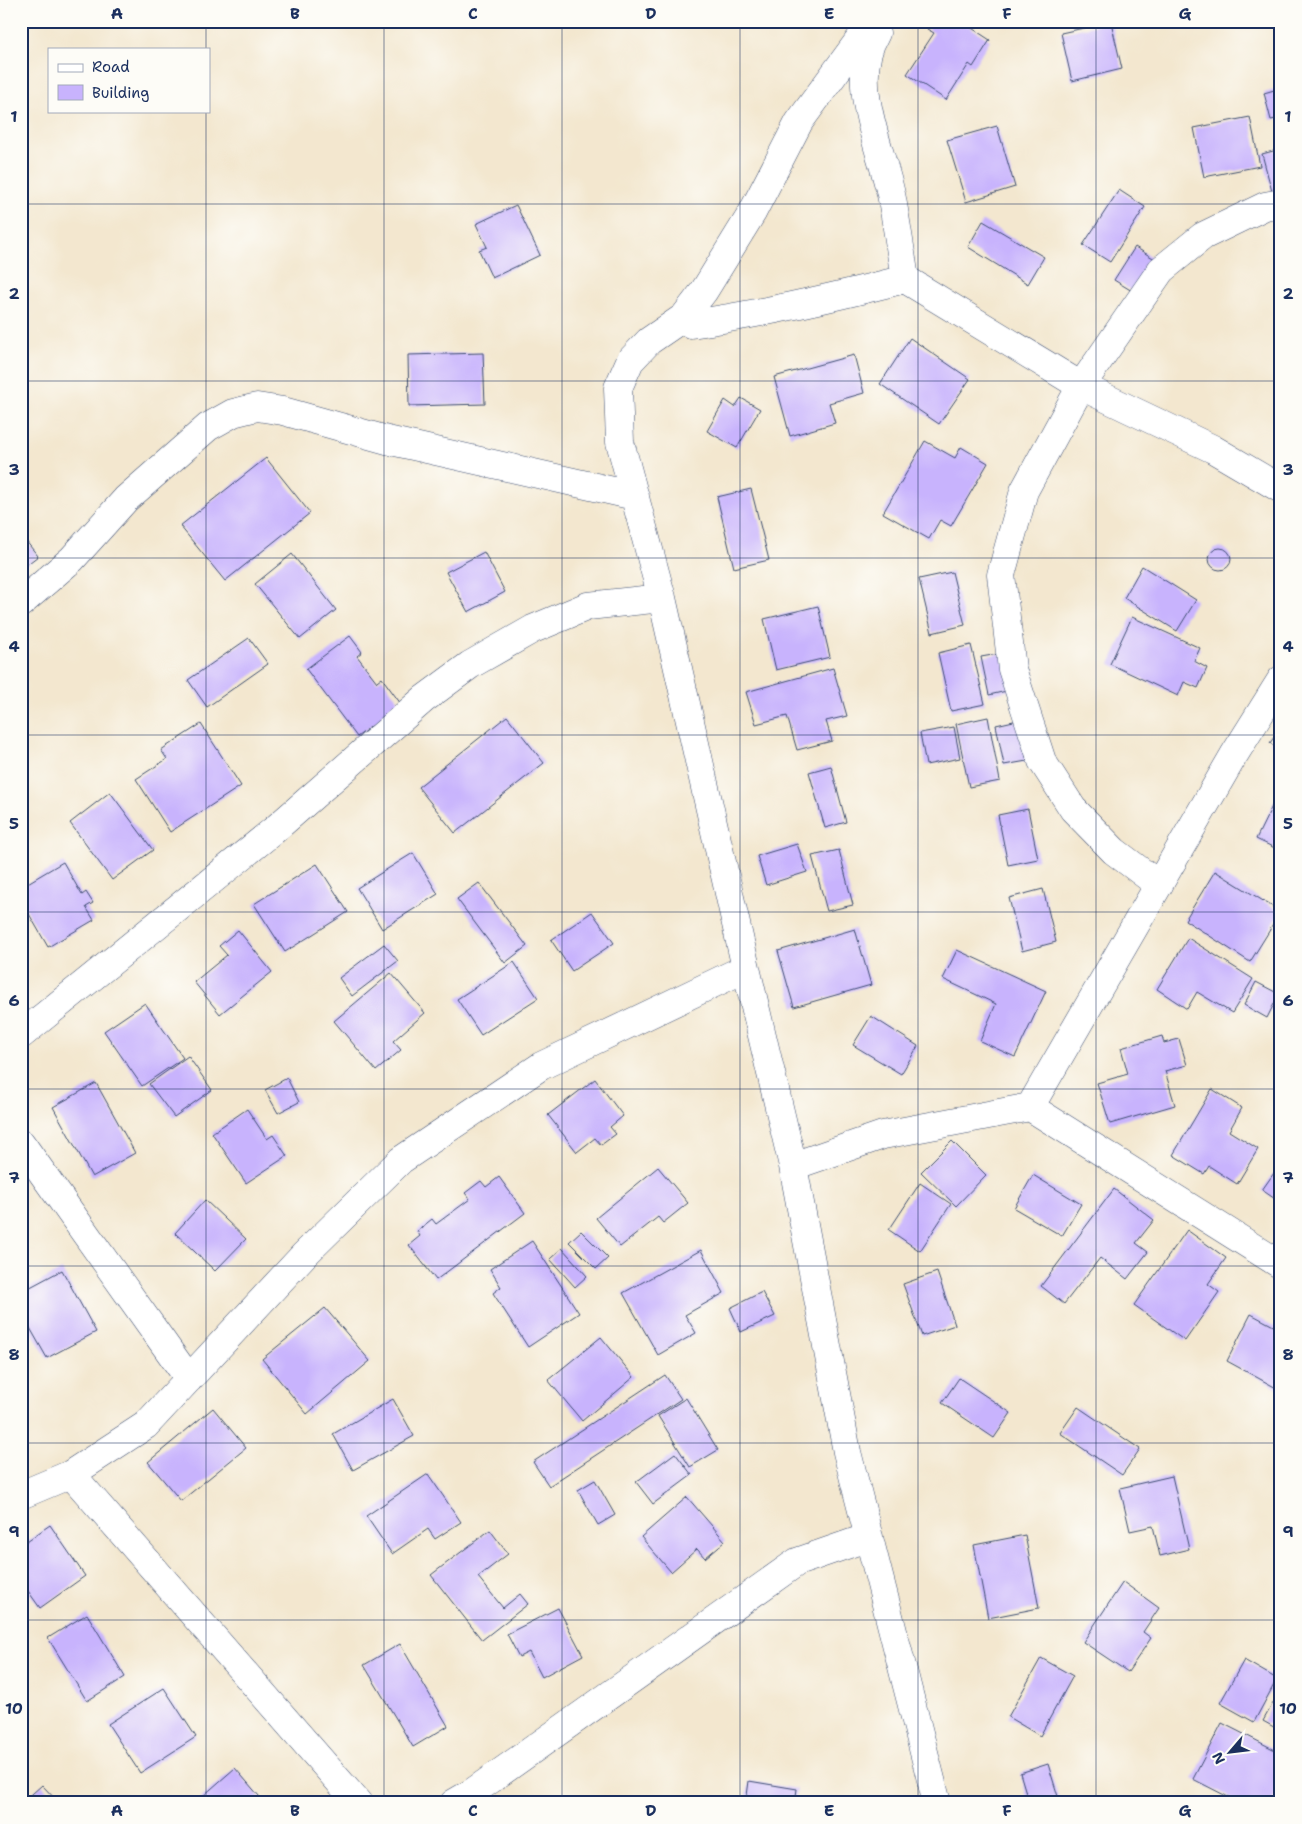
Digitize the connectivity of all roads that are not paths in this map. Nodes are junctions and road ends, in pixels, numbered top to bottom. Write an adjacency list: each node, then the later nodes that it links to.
1 (876, 21): 5 (street)
2 (883, 21): 4 (street)
3 (1281, 203): 6 (street)
4 (906, 279): 5 (street); 6 (street)
5 (684, 317): 8 (street)
6 (1081, 386): 7 (street); 12 (street)
7 (1281, 489)
8 (635, 496): 9 (street); 10 (street)
9 (662, 598): 13 (street); 14 (street)
10 (21, 603)
11 (1281, 680): 12 (street)
12 (1159, 885): 15 (street)
13 (746, 968): 17 (street); 19 (street)
14 (21, 1035)
15 (1030, 1107): 17 (street); 18 (street)
16 (21, 1143): 19 (street)
17 (793, 1166): 22 (street)
18 (1281, 1265)
19 (189, 1380): 20 (street)
20 (71, 1474): 21 (street); 23 (street)
21 (21, 1495)
22 (869, 1537): 24 (street); 25 (street)
23 (358, 1803)
24 (454, 1803)
25 (937, 1803)

